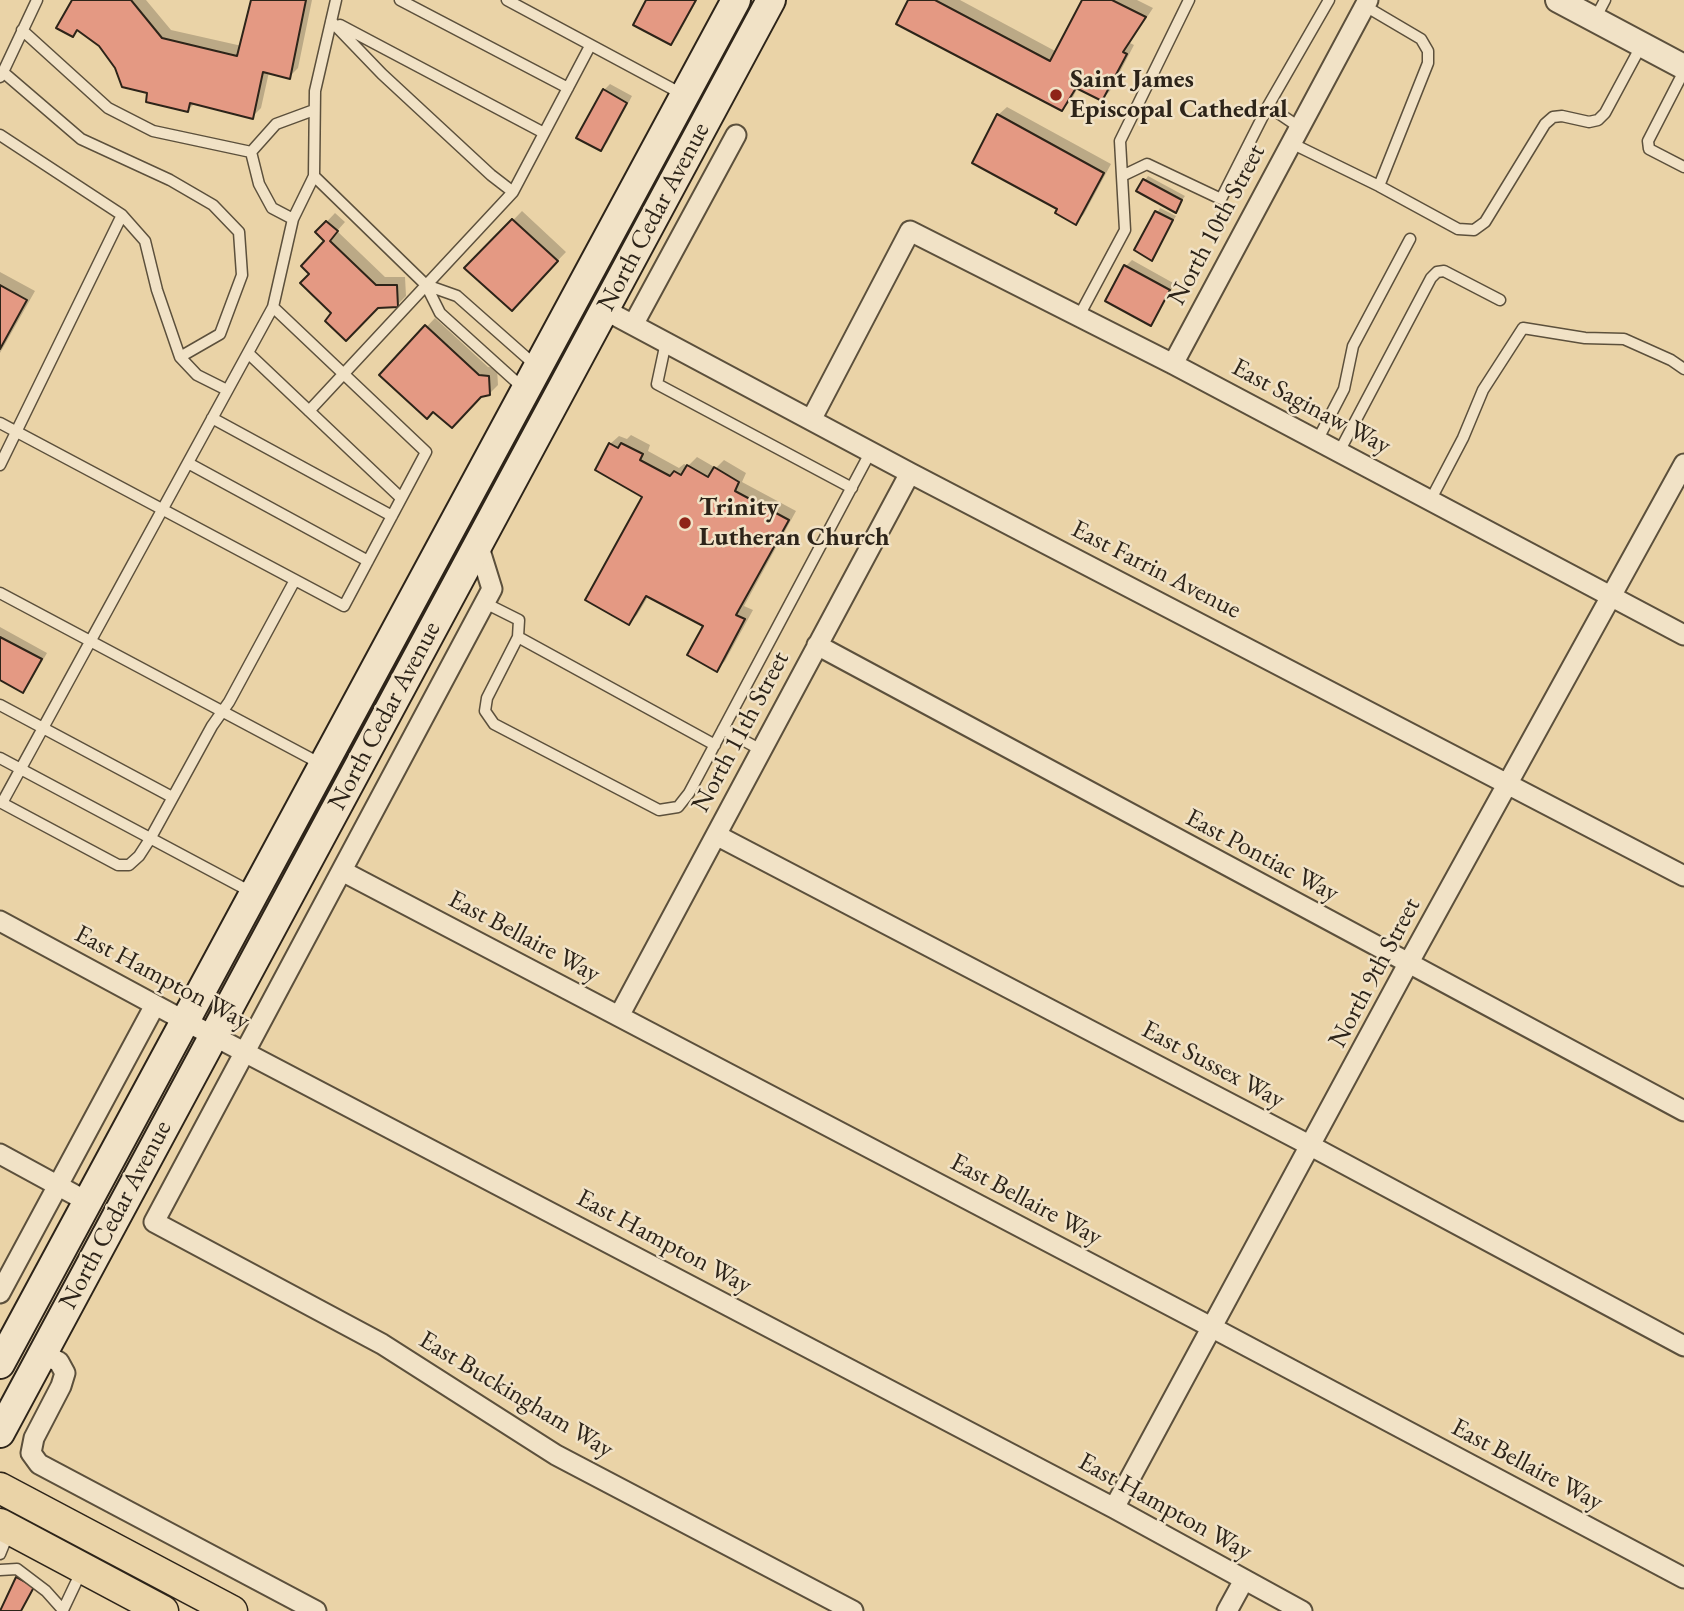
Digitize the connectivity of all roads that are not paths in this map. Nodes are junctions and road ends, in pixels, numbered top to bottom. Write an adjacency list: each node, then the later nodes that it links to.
1 (37, 0): 14 (lane)
2 (336, 0): 13 (lane)
3 (400, 0): 19 (lane)
4 (507, 0): 16 (lane)
5 (736, 0): 20 (main road, North Cedar Avenue)
6 (754, 0): 28 (main road)
7 (771, 0): 28 (main road, North Cedar Avenue)
8 (1189, 0): 32 (lane)
9 (1329, 0): 21 (lane)
10 (1558, 0): 12 (street)
11 (1366, 3): 26 (street, North 10th Street); 33 (lane)
12 (1600, 10): 15 (street)
13 (331, 21): 22 (lane); 23 (lane); 34 (lane)
14 (22, 30): 18 (lane); 27 (lane)
15 (1642, 44): 17 (street); 33 (lane)
16 (590, 46): 19 (lane); 20 (lane)
17 (1684, 69): 30 (lane)
18 (1, 74): 46 (lane)
19 (568, 88): 23 (lane)
20 (685, 95): 29 (main road, North Cedar Avenue)
21 (1268, 106): 26 (lane); 32 (lane)
22 (314, 110): 27 (lane); 31 (lane)
23 (544, 133): 34 (lane)
24 (0, 135): 35 (lane)
25 (736, 135): 43 (street)
26 (1295, 135): 33 (lane); 47 (street, North 10th Street)
27 (251, 152): 36 (lane)
28 (690, 152): 41 (main road, North Cedar Avenue)
29 (653, 155): 41 (main road); 50 (main road, North Cedar Avenue)
30 (1684, 167)
31 (314, 176): 36 (lane); 38 (lane)
32 (1122, 176): 42 (lane)
33 (1379, 186)
34 (513, 192): 38 (lane)
35 (122, 215): 46 (lane); 56 (lane)
36 (293, 219): 40 (lane)
37 (1410, 239): 57 (lane)
38 (426, 285): 49 (lane); 50 (lane); 50 (lane)
39 (1500, 300): 59 (lane)
40 (273, 307): 45 (lane); 49 (lane)
41 (605, 310): 43 (street, East Farrin Avenue); 69 (main road, North Cedar Avenue)
42 (1079, 316): 47 (street, East Saginaw Way); 54 (street, East Saginaw Way)
43 (633, 325): 44 (street, East Farrin Avenue)
44 (666, 342): 54 (street, East Farrin Avenue); 64 (lane)
45 (247, 353): 51 (lane); 52 (lane)
46 (180, 357): 51 (lane)
47 (1173, 364): 57 (street, East Saginaw Way)
48 (1684, 369): 66 (lane)
49 (344, 374): 52 (lane); 65 (lane)
50 (532, 379): 69 (main road); 86 (main road, North Cedar Avenue)
51 (227, 390): 53 (lane)
52 (309, 411): 65 (lane)
53 (212, 418): 60 (lane); 68 (lane)
54 (811, 419): 58 (street, East Farrin Avenue)
55 (0, 423): 56 (lane)
56 (17, 432): 62 (lane); 67 (lane)
57 (1317, 441): 59 (street, East Saginaw Way)
58 (871, 451): 63 (street, East Farrin Avenue); 64 (lane)
59 (1339, 452): 66 (street, East Saginaw Way)
60 (188, 463): 67 (lane); 70 (lane)
61 (1684, 464): 74 (street, North 9th Street)
62 (0, 465)
63 (911, 473): 78 (street, North 11th Street); 88 (street, East Farrin Avenue)
64 (852, 488): 82 (lane)
65 (401, 498): 68 (lane)
66 (1430, 501): 74 (street, East Saginaw Way)
67 (163, 509): 71 (lane); 77 (lane)
68 (392, 516): 70 (lane)
69 (478, 544): 73 (street); 101 (main road, North Cedar Avenue)
70 (368, 561): 71 (lane)
71 (295, 580): 80 (lane)
72 (0, 593): 77 (lane)
73 (488, 596): 76 (lane); 93 (street)
74 (1611, 597): 75 (street, East Saginaw Way); 88 (street, North 9th Street)
75 (1684, 635)
76 (518, 637): 83 (lane); 83 (lane)
77 (90, 641): 80 (lane); 81 (lane)
78 (817, 645): 84 (street, North 11th Street); 97 (street, East Pontiac Way)
79 (0, 705): 81 (lane)
80 (222, 712): 86 (lane); 89 (lane)
81 (42, 727): 87 (lane); 89 (lane)
82 (723, 729): 83 (lane); 84 (lane)
83 (715, 745)
84 (761, 750): 91 (street, North 11th Street)
85 (0, 758): 87 (lane)
86 (323, 765): 95 (main road, North Cedar Avenue)
87 (20, 769): 90 (lane); 92 (lane)
88 (1508, 783): 94 (street, East Farrin Avenue); 97 (street, North 9th Street)
89 (172, 797): 92 (lane)
90 (1, 802): 92 (lane)
91 (716, 835): 99 (street, North 11th Street); 104 (street, East Sussex Way)
92 (150, 839): 95 (lane)
93 (342, 870): 99 (street, East Bellaire Way); 102 (street)
94 (1684, 876)
95 (254, 894): 100 (main road, North Cedar Avenue)
96 (0, 921): 98 (street, East Hampton Way)
97 (1408, 964): 103 (street, East Pontiac Way); 104 (street, North 9th Street)
98 (155, 1004): 100 (street, East Hampton Way); 106 (street)
99 (619, 1016): 109 (street, East Bellaire Way)
100 (185, 1021): 101 (street, East Hampton Way); 107 (main road, North Cedar Avenue)
101 (212, 1035): 102 (street, East Hampton Way); 111 (main road, North Cedar Avenue)
102 (244, 1052): 115 (street, East Hampton Way); 125 (street, East Buckingham Way)
103 (1684, 1111)
104 (1311, 1146): 109 (street, North 9th Street); 110 (street, East Sussex Way)
105 (0, 1154): 106 (street)
106 (57, 1185): 107 (street); 108 (street)
107 (88, 1202): 112 (main road, North Cedar Avenue)
108 (0, 1293)
109 (1212, 1326): 115 (street, North 9th Street); 119 (street, East Bellaire Way)
110 (1684, 1346)
111 (42, 1353): 113 (main road, North Cedar Avenue); 124 (street)
112 (2, 1356)
113 (0, 1433)
114 (0, 1488): 123 (main road)
115 (1114, 1508): 120 (street, East Hampton Way)
116 (3, 1536): 117 (main road)
117 (83, 1569): 121 (lane); 122 (main road)
118 (0, 1570): 121 (lane)
119 (1684, 1578)
120 (1244, 1580): 126 (street); 127 (street, East Hampton Way)
121 (62, 1611)
122 (163, 1611)
123 (232, 1611)
124 (316, 1611)
125 (853, 1611)
126 (1227, 1611)
127 (1302, 1611)

